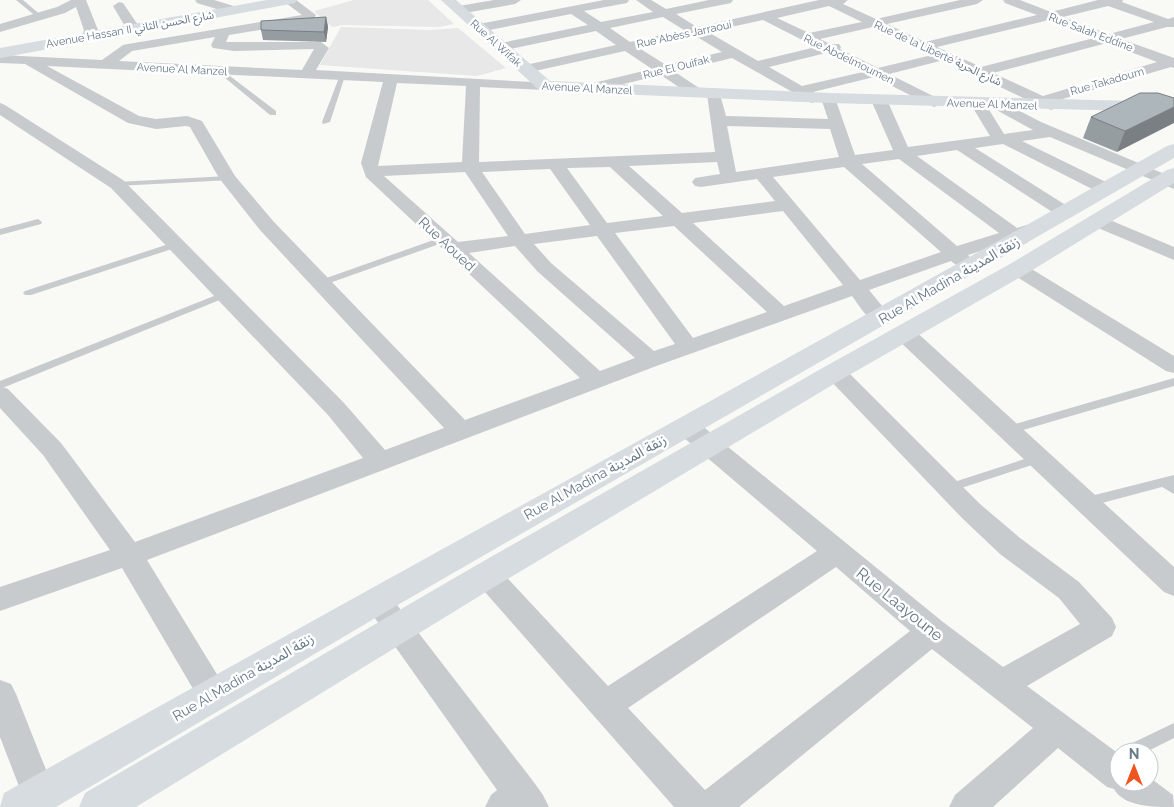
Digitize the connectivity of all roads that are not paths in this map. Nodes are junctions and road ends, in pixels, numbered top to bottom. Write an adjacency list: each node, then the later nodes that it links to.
1 (20, 0): 20 (lane)
2 (80, 0): 20 (street); 30 (street)
3 (201, 0): 15 (street)
4 (289, 0): 15 (main road, Avenue Hassan II شارع الحسن الثاني); 28 (street)
5 (515, 0): 13 (street)
6 (623, 0): 16 (street)
7 (642, 0): 17 (street)
8 (726, 0): 17 (street)
9 (977, 0): 21 (street)
10 (1009, 0): 19 (street, Rue Salah Eddine)
11 (832, 1): 18 (street, Rue Abèss Jarraoui); 21 (street, Rue de la Liberté شارع الحرية)
12 (1110, 1): 19 (street); 22 (street)
13 (454, 5): 26 (main road, Rue Al Wifak)
14 (119, 6): 25 (street)
15 (233, 10): 25 (main road, Avenue Hassan II شارع الحسن الثاني)
16 (574, 10): 23 (street); 26 (street)
17 (664, 13): 23 (street); 27 (street)
18 (764, 16): 27 (street, Rue Abèss Jarraoui); 32 (street, Rue Abdelmoumen)
19 (1051, 16): 33 (street, Rue Salah Eddine); 36 (street)
20 (40, 17): 24 (street)
21 (874, 23): 29 (street, Rue de la Liberté شارع الحرية); 32 (street)
22 (1172, 23): 33 (street)
23 (600, 27): 35 (street); 37 (street)
24 (0, 28)
25 (133, 28): 30 (main road, Avenue Hassan II شارع الحسن الثاني)
26 (480, 28): 37 (main road, Rue Al Wifak)
27 (695, 31): 35 (street, Rue Abèss Jarraoui); 40 (street)
28 (224, 32): 45 (street); 52 (street)
29 (895, 33): 31 (street); 36 (street, Rue de la Liberté شارع الحرية)
30 (89, 36): 39 (main road, Avenue Hassan II شارع الحسن الثاني)
31 (876, 37)
32 (806, 38): 38 (street, Rue Abdelmoumen)
33 (1108, 38): 44 (street, Rue Salah Eddine); 51 (street)
34 (847, 44): 38 (street)
35 (628, 46): 47 (street, Rue Abèss Jarraoui); 49 (street)
36 (924, 46): 41 (street, Rue de la Liberté شارع الحرية)
37 (501, 47): 47 (main road, Rue Al Wifak)
38 (828, 48): 46 (street); 50 (street, Rue Abdelmoumen)
39 (0, 53)
40 (734, 53): 46 (street); 49 (street, Rue El Ouifak)
41 (945, 56): 50 (street); 51 (street, Rue de la Liberté شارع الحرية)
42 (0, 59): 43 (street, Avenue Al Manzel)
43 (29, 62): 45 (street, Avenue Al Manzel); 85 (street)
44 (1173, 63): 64 (street, Rue Takadoum)
45 (104, 65): 48 (street, Avenue Al Manzel)
46 (756, 66): 61 (street)
47 (526, 69): 57 (main road, Rue Al Wifak)
48 (220, 70): 52 (street, Avenue Al Manzel); 68 (lane)
49 (663, 70): 58 (street, Rue El Ouifak); 59 (street)
50 (876, 72): 61 (street); 63 (street, Rue Abdelmoumen)
51 (979, 72): 55 (street, Rue de la Liberté شارع الحرية)
52 (306, 75): 53 (street, Avenue Al Manzel)
53 (342, 76): 54 (street, Avenue Al Manzel); 69 (lane)
54 (391, 78): 56 (street, Avenue Al Manzel); 82 (street)
55 (998, 80): 60 (street); 64 (street, Rue de la Liberté شارع الحرية)
56 (473, 82): 57 (street, Avenue Al Manzel); 81 (street)
57 (545, 86): 58 (main road, Avenue Al Manzel)
58 (590, 88): 59 (main road, Avenue Al Manzel)
59 (706, 94): 61 (main road, Avenue Al Manzel); 70 (street)
60 (976, 95): 63 (main road, Avenue Al Manzel); 65 (main road, Avenue Al Manzel); 73 (street)
61 (814, 96): 62 (main road, Avenue Al Manzel); 71 (street)
62 (879, 100): 63 (main road, Avenue Al Manzel); 76 (street)
63 (934, 102)
64 (1046, 103): 65 (main road, Avenue Al Manzel); 66 (main road, Avenue Al Manzel)
65 (996, 104): 72 (street)
66 (1174, 107)
67 (0, 108): 88 (street)
68 (273, 113)
69 (326, 122)
70 (718, 122): 71 (street); 77 (street)
71 (837, 124): 79 (street)
72 (1051, 132): 73 (street); 84 (street)
73 (1003, 139): 74 (street); 89 (street)
74 (960, 146): 76 (street); 94 (street)
75 (1174, 150): 84 (main road, Rue Al Madina زنقة المدينة)
76 (903, 154): 79 (street); 94 (street)
77 (724, 157): 78 (street); 86 (street)
78 (614, 161): 80 (street); 91 (street)
79 (848, 161): 83 (street); 101 (street)
80 (554, 163): 81 (street); 95 (street)
81 (470, 167): 82 (street); 97 (street)
82 (371, 171): 99 (street, Rue Aoued)
83 (762, 174): 86 (street); 90 (street)
84 (1163, 177): 89 (main road, Rue Al Madina زنقة المدينة); 92 (main road, Rue Al Madina زنقة المدينة)
85 (228, 178): 88 (lane); 103 (street)
86 (728, 178): 87 (street)
87 (701, 182)
88 (117, 184): 98 (street)
89 (1106, 189): 94 (main road, Rue Al Madina زنقة المدينة)
90 (788, 205): 91 (street); 104 (street)
91 (678, 219): 95 (street); 107 (street)
92 (1098, 221): 100 (street); 102 (main road, Rue Al Madina زنقة المدينة)
93 (38, 222): 96 (lane)
94 (1036, 228): 101 (main road, Rue Al Madina زنقة المدينة)
95 (602, 229): 97 (street); 109 (street)
96 (0, 232)
97 (520, 240): 99 (street); 110 (street)
98 (175, 245): 105 (lane); 106 (street)
99 (447, 245): 103 (lane); 113 (street, Rue Aoued)
100 (1174, 254)
101 (962, 261): 104 (street); 108 (main road, Rue Al Madina زنقة المدينة)
102 (1018, 270): 108 (main road, Rue Al Madina زنقة المدينة); 111 (street)
103 (321, 283): 117 (street)
104 (856, 288): 107 (street); 108 (street)
105 (28, 293)
106 (224, 295): 115 (lane); 121 (street)
107 (781, 314): 109 (street)
108 (893, 326): 112 (main road, Rue Al Madina زنقة المدينة); 116 (main road, Rue Al Madina زنقة المدينة); 118 (street)
109 (688, 347): 110 (street)
110 (651, 360): 113 (street)
111 (1174, 366)
112 (835, 372): 119 (main road, Rue Al Madina زنقة المدينة); 123 (street)
113 (596, 380): 117 (street)
114 (1174, 382): 118 (lane)
115 (0, 393): 126 (street)
116 (686, 426): 119 (street, Rue Laayoune); 130 (main road, Rue Al Madina زنقة المدينة)
117 (461, 430): 121 (street)
118 (1009, 430): 120 (street)
119 (709, 446): 125 (street, Rue Laayoune); 127 (main road, Rue Al Madina زنقة المدينة)
120 (1040, 458): 123 (lane); 124 (street)
121 (380, 461): 126 (street)
122 (1171, 484): 124 (lane)
123 (949, 488): 133 (street)
124 (1087, 502): 128 (street)
125 (836, 552): 132 (street, Rue Laayoune); 136 (street)
126 (129, 555): 129 (street); 135 (street)
127 (487, 574): 131 (main road, Rue Al Madina زنقة المدينة); 136 (street)
128 (1174, 584)
129 (0, 599)
130 (377, 600): 131 (street); 135 (main road, Rue Al Madina زنقة المدينة)
131 (398, 628): 143 (street); 144 (main road, Rue Al Madina زنقة المدينة)
132 (932, 631): 133 (street, Rue Laayoune); 146 (street)
133 (1002, 684): 137 (street, Rue Laayoune)
134 (0, 694): 142 (street)
135 (213, 694): 142 (main road, Rue Al Madina زنقة المدينة)
136 (606, 705): 145 (street)
137 (1058, 727): 140 (street, Rue Laayoune); 147 (street)
138 (1174, 730): 139 (lane)
139 (1156, 742)
140 (1109, 759)
141 (1146, 792): 148 (street, Rue Laayoune)
142 (29, 801)
143 (518, 802)
144 (100, 807)
145 (697, 807)
146 (712, 807)
147 (967, 807)
148 (1161, 807)

